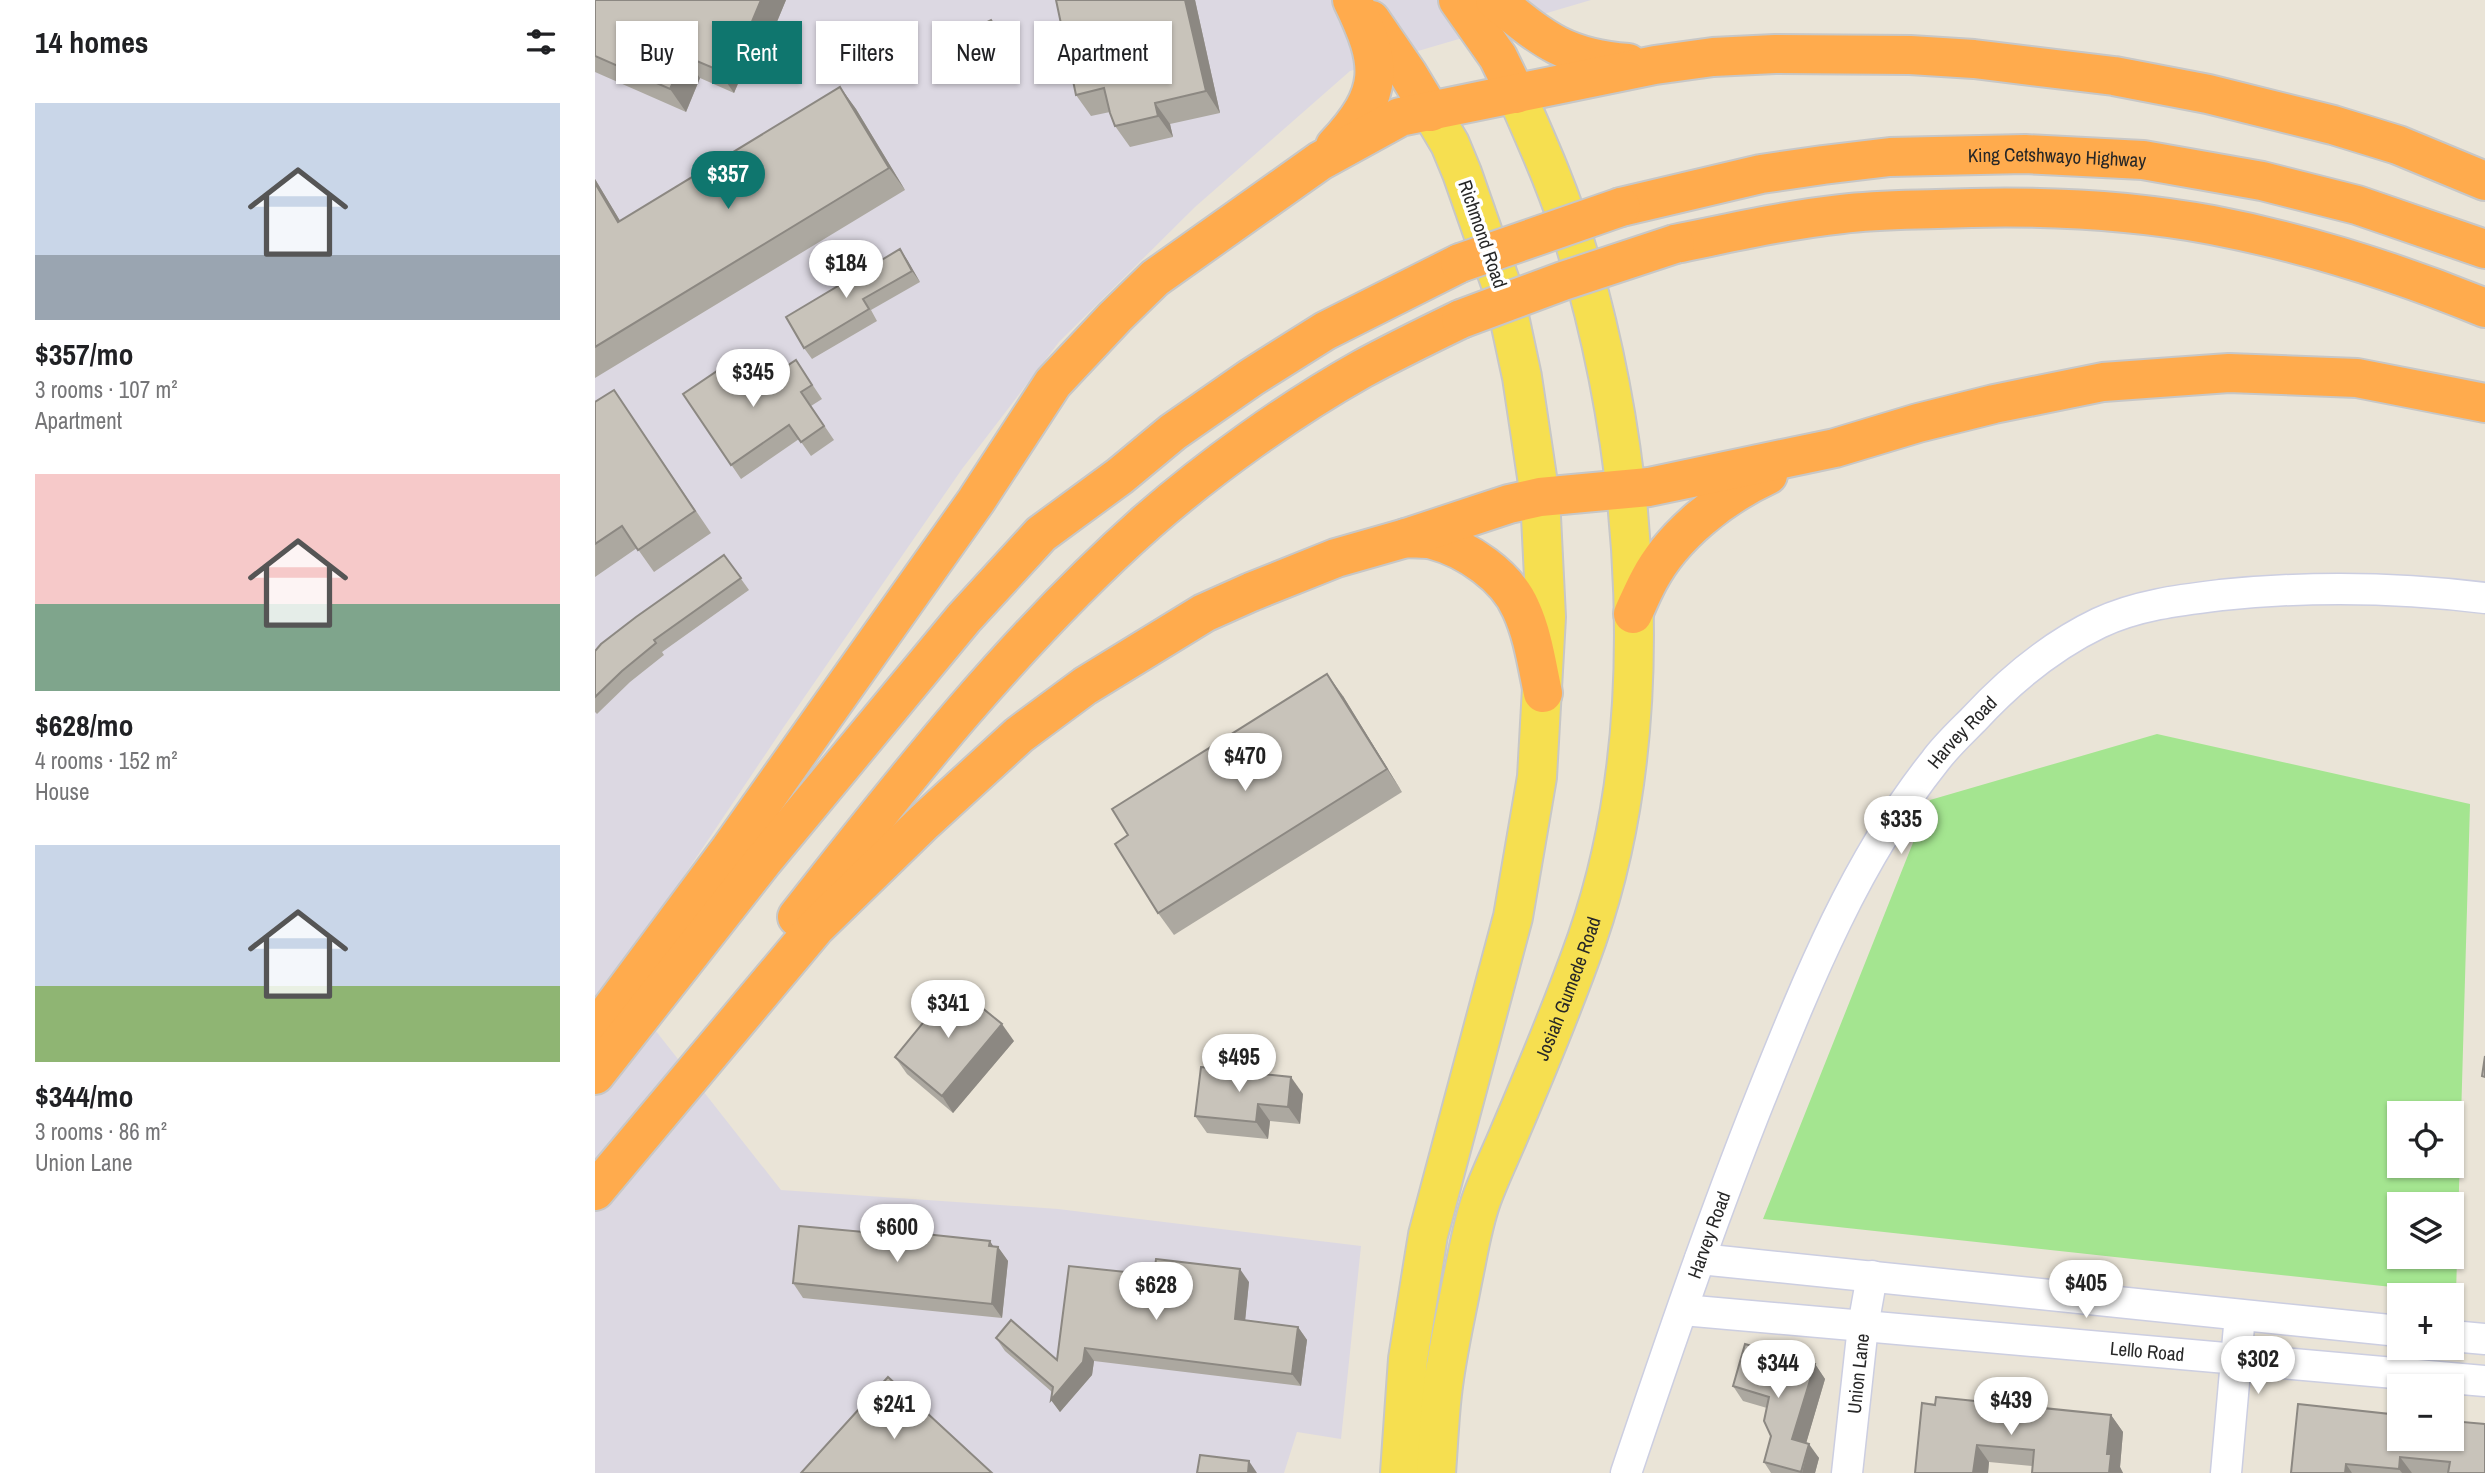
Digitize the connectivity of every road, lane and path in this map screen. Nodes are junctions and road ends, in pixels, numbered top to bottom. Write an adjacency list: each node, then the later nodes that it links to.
1 (1353, 0): 6 (highway, Richmond Road); 7 (highway)
2 (1458, 0): 5 (highway)
3 (1495, 0): 4 (highway)
4 (1655, 65): 5 (highway); 8 (highway)
5 (1516, 94): 6 (highway); 13 (main road)
6 (1431, 112): 7 (highway); 14 (main road, Richmond Road)
7 (1320, 161): 19 (highway)
8 (2485, 181)
9 (2485, 249): 20 (highway, King Cetshwayo Highway, bridge)
10 (2485, 308): 21 (highway, bridge)
11 (2485, 402): 12 (highway)
12 (1835, 448): 13 (highway); 17 (highway)
13 (1625, 491): 14 (highway); 17 (main road, Josiah Gumede Road)
14 (1540, 497): 15 (highway); 18 (main road)
15 (1406, 538): 18 (highway); 22 (highway)
16 (2485, 598): 23 (street, Harvey Road)
17 (1633, 614): 34 (main road, Josiah Gumede Road)
18 (1543, 692): 33 (main road)
19 (595, 1031)
20 (595, 1075)
21 (595, 1174)
22 (595, 1191)
23 (1700, 1259): 24 (street); 25 (street, Harvey Road)
24 (1872, 1276): 26 (street); 27 (street, Union Lane)
25 (1683, 1310): 27 (street, Lello Road); 35 (street, Harvey Road)
26 (2240, 1315): 28 (street); 31 (street)
27 (1863, 1326): 31 (street, Lello Road); 36 (street, Union Lane)
28 (2387, 1330)
29 (2464, 1337): 30 (street)
30 (2485, 1339)
31 (2236, 1359): 32 (street, Lello Road); 37 (street)
32 (2485, 1381)
33 (1400, 1473)
34 (1436, 1473)
35 (1626, 1473)
36 (1847, 1473)
37 (2226, 1473)

